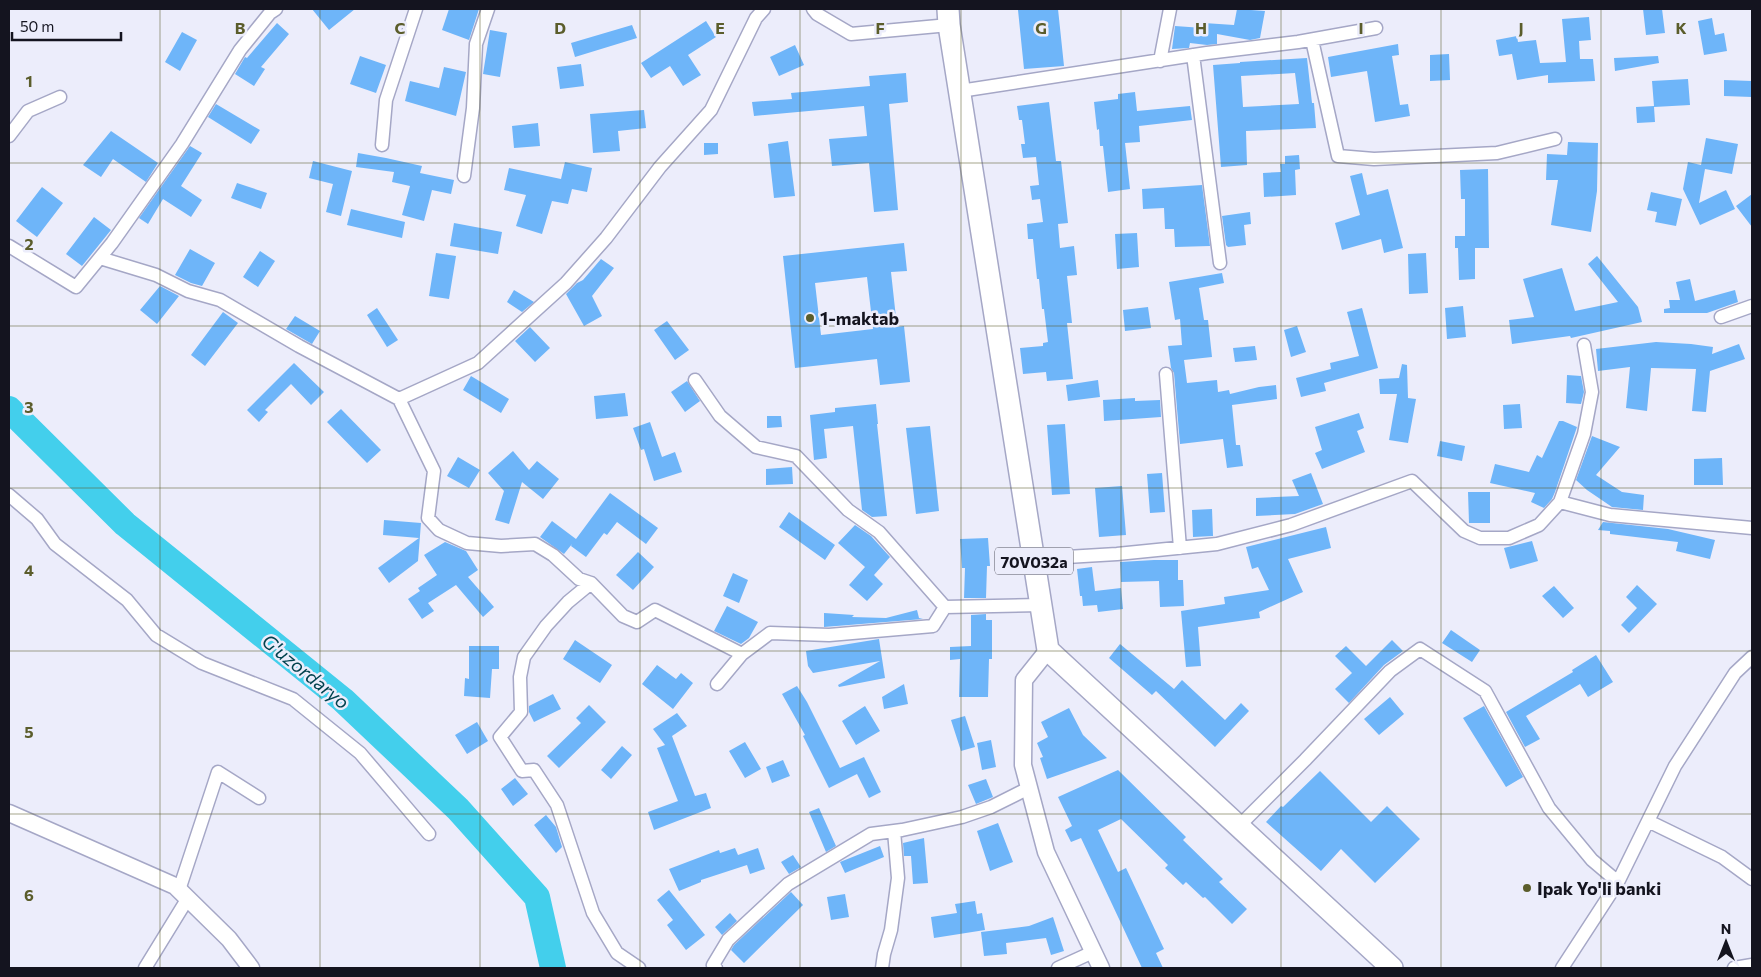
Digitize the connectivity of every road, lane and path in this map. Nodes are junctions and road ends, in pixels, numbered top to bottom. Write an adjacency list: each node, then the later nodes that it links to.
1 (276, 9): 19 (street)
2 (416, 9): 16 (street)
3 (488, 9): 17 (street)
4 (764, 9): 26 (street)
5 (813, 9): 7 (street)
6 (1170, 9): 11 (street)
7 (949, 17): 12 (main road, 70V032a)
8 (1376, 28): 9 (street)
9 (1312, 40): 10 (street); 15 (street)
10 (1193, 56): 11 (street); 20 (street)
11 (1160, 61): 12 (street)
12 (960, 90): 31 (main road, 70V032a)
13 (60, 97): 14 (street)
14 (9, 136)
15 (1555, 139)
16 (382, 145)
17 (464, 176)
18 (9, 246): 19 (street)
19 (100, 258): 26 (street)
20 (1220, 263)
21 (1752, 306): 22 (street)
22 (1721, 317)
23 (1584, 345): 28 (street)
24 (1166, 374): 30 (street)
25 (695, 380): 34 (street)
26 (399, 398): 32 (street)
27 (9, 495): 45 (street)
28 (1560, 502): 29 (street); 30 (street)
29 (1752, 528)
30 (1180, 548): 31 (street)
31 (1033, 559): 33 (main road, 70V032a)
32 (591, 583): 36 (street); 54 (street)
33 (1040, 605): 34 (street); 35 (main road, 70V032a)
34 (945, 607): 36 (street)
35 (1048, 650): 39 (street); 43 (main road)
36 (742, 654): 38 (street)
37 (1752, 657): 42 (street)
38 (717, 684)
39 (1029, 788): 44 (street); 49 (street)
40 (258, 798): 48 (street)
41 (9, 813): 48 (street)
42 (1648, 821): 46 (street); 47 (street)
43 (1238, 827): 47 (street); 58 (main road)
44 (894, 831): 51 (street); 55 (street)
45 (429, 834)
46 (1752, 879)
47 (1618, 882): 59 (street)
48 (183, 894): 52 (street); 53 (street)
49 (1093, 952): 56 (street); 57 (street)
50 (1752, 965): 60 (street)
51 (711, 967)
52 (145, 968)
53 (251, 968)
54 (639, 968)
55 (882, 968)
56 (1058, 968)
57 (1101, 968)
58 (1392, 968)
59 (1562, 968)
60 (1734, 968)

